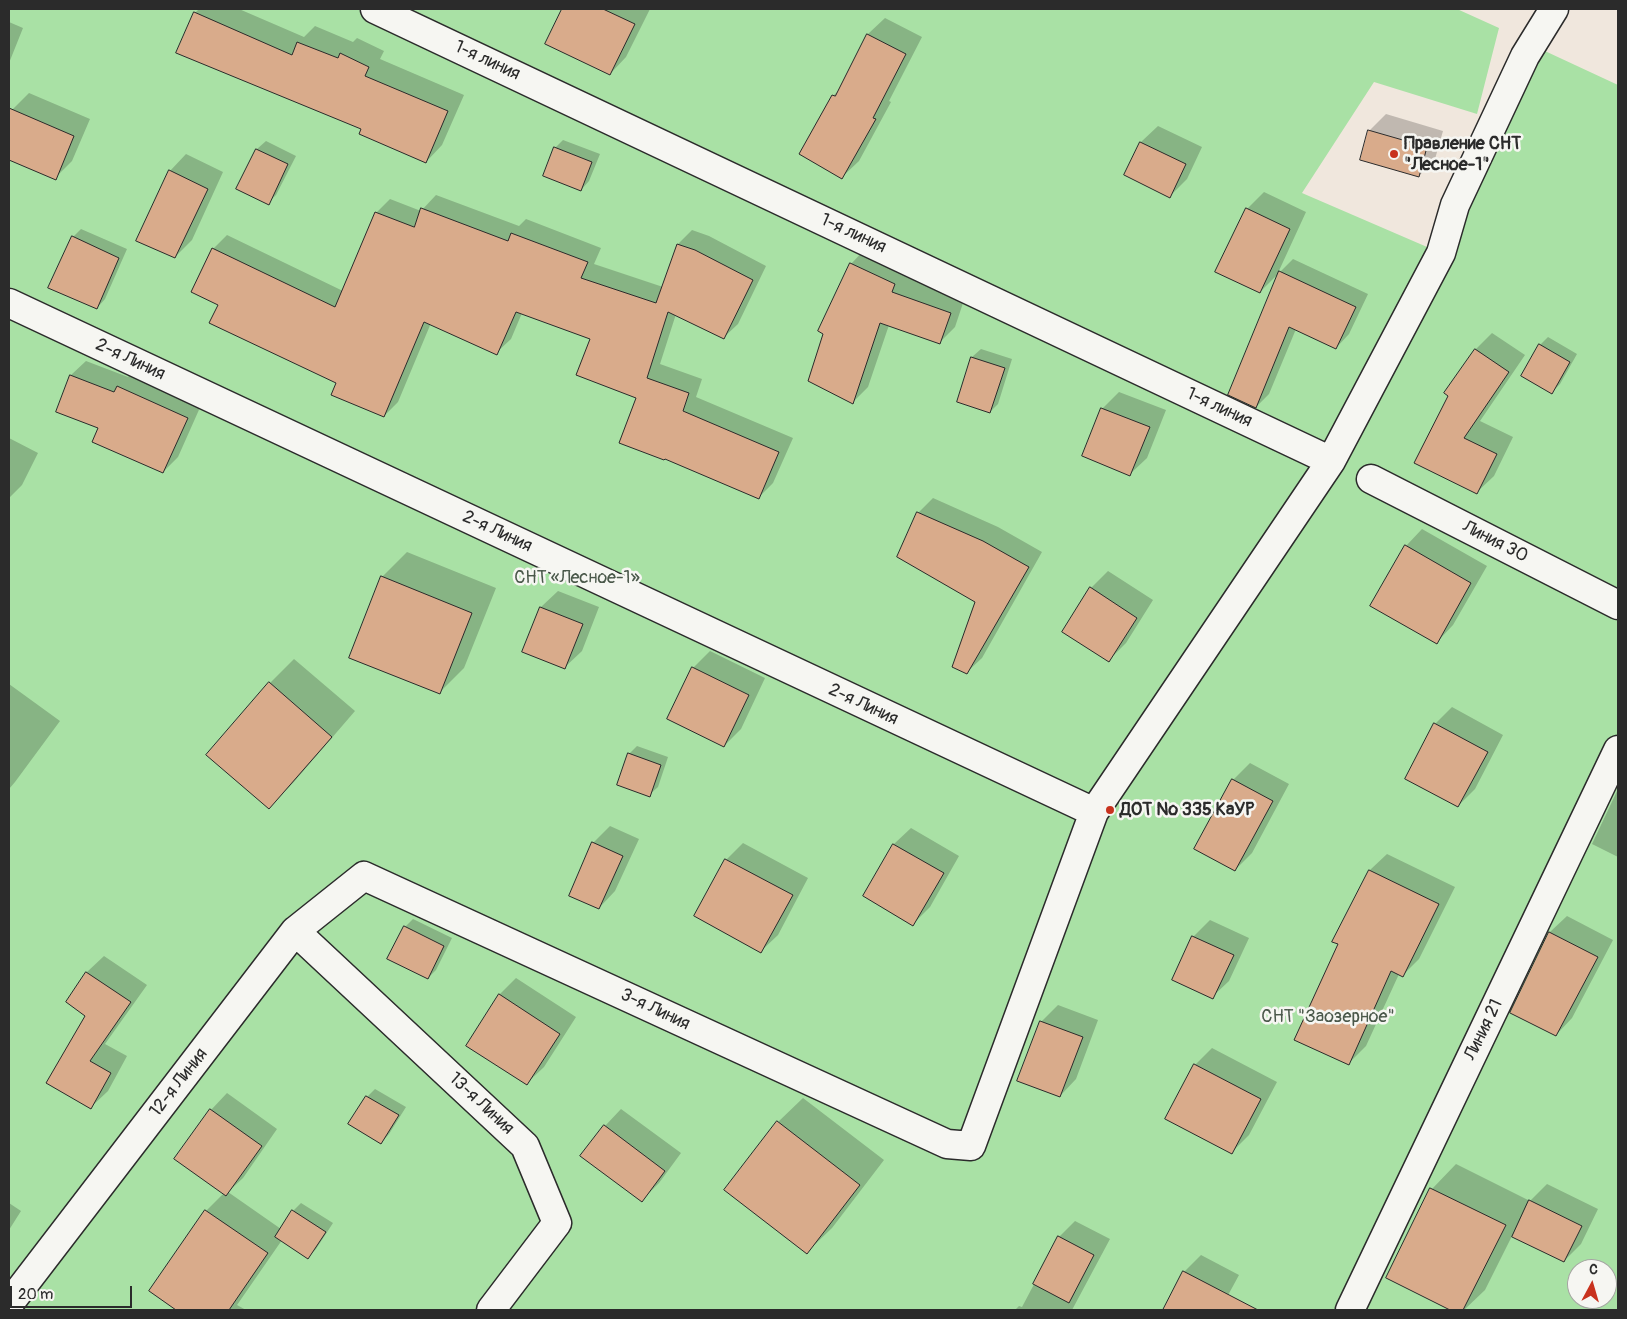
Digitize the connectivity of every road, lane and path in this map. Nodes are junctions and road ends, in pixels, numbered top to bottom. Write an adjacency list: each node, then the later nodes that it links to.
1 (375, 9): 4 (street, 1-я линия)
2 (1554, 9): 4 (street)
3 (9, 303): 8 (street, 2-я Линия)
4 (1330, 461): 8 (street)
5 (1371, 479): 6 (street, Линия 30)
6 (1618, 605)
7 (1618, 750): 13 (street, Линия 21)
8 (1094, 812): 9 (street, 3-я Линия)
9 (364, 876): 10 (street, 12-я Линия)
10 (295, 931): 11 (street, 12-я Линия); 12 (street, 13-я Линия)
11 (9, 1304)
12 (491, 1310)
13 (1350, 1310)

